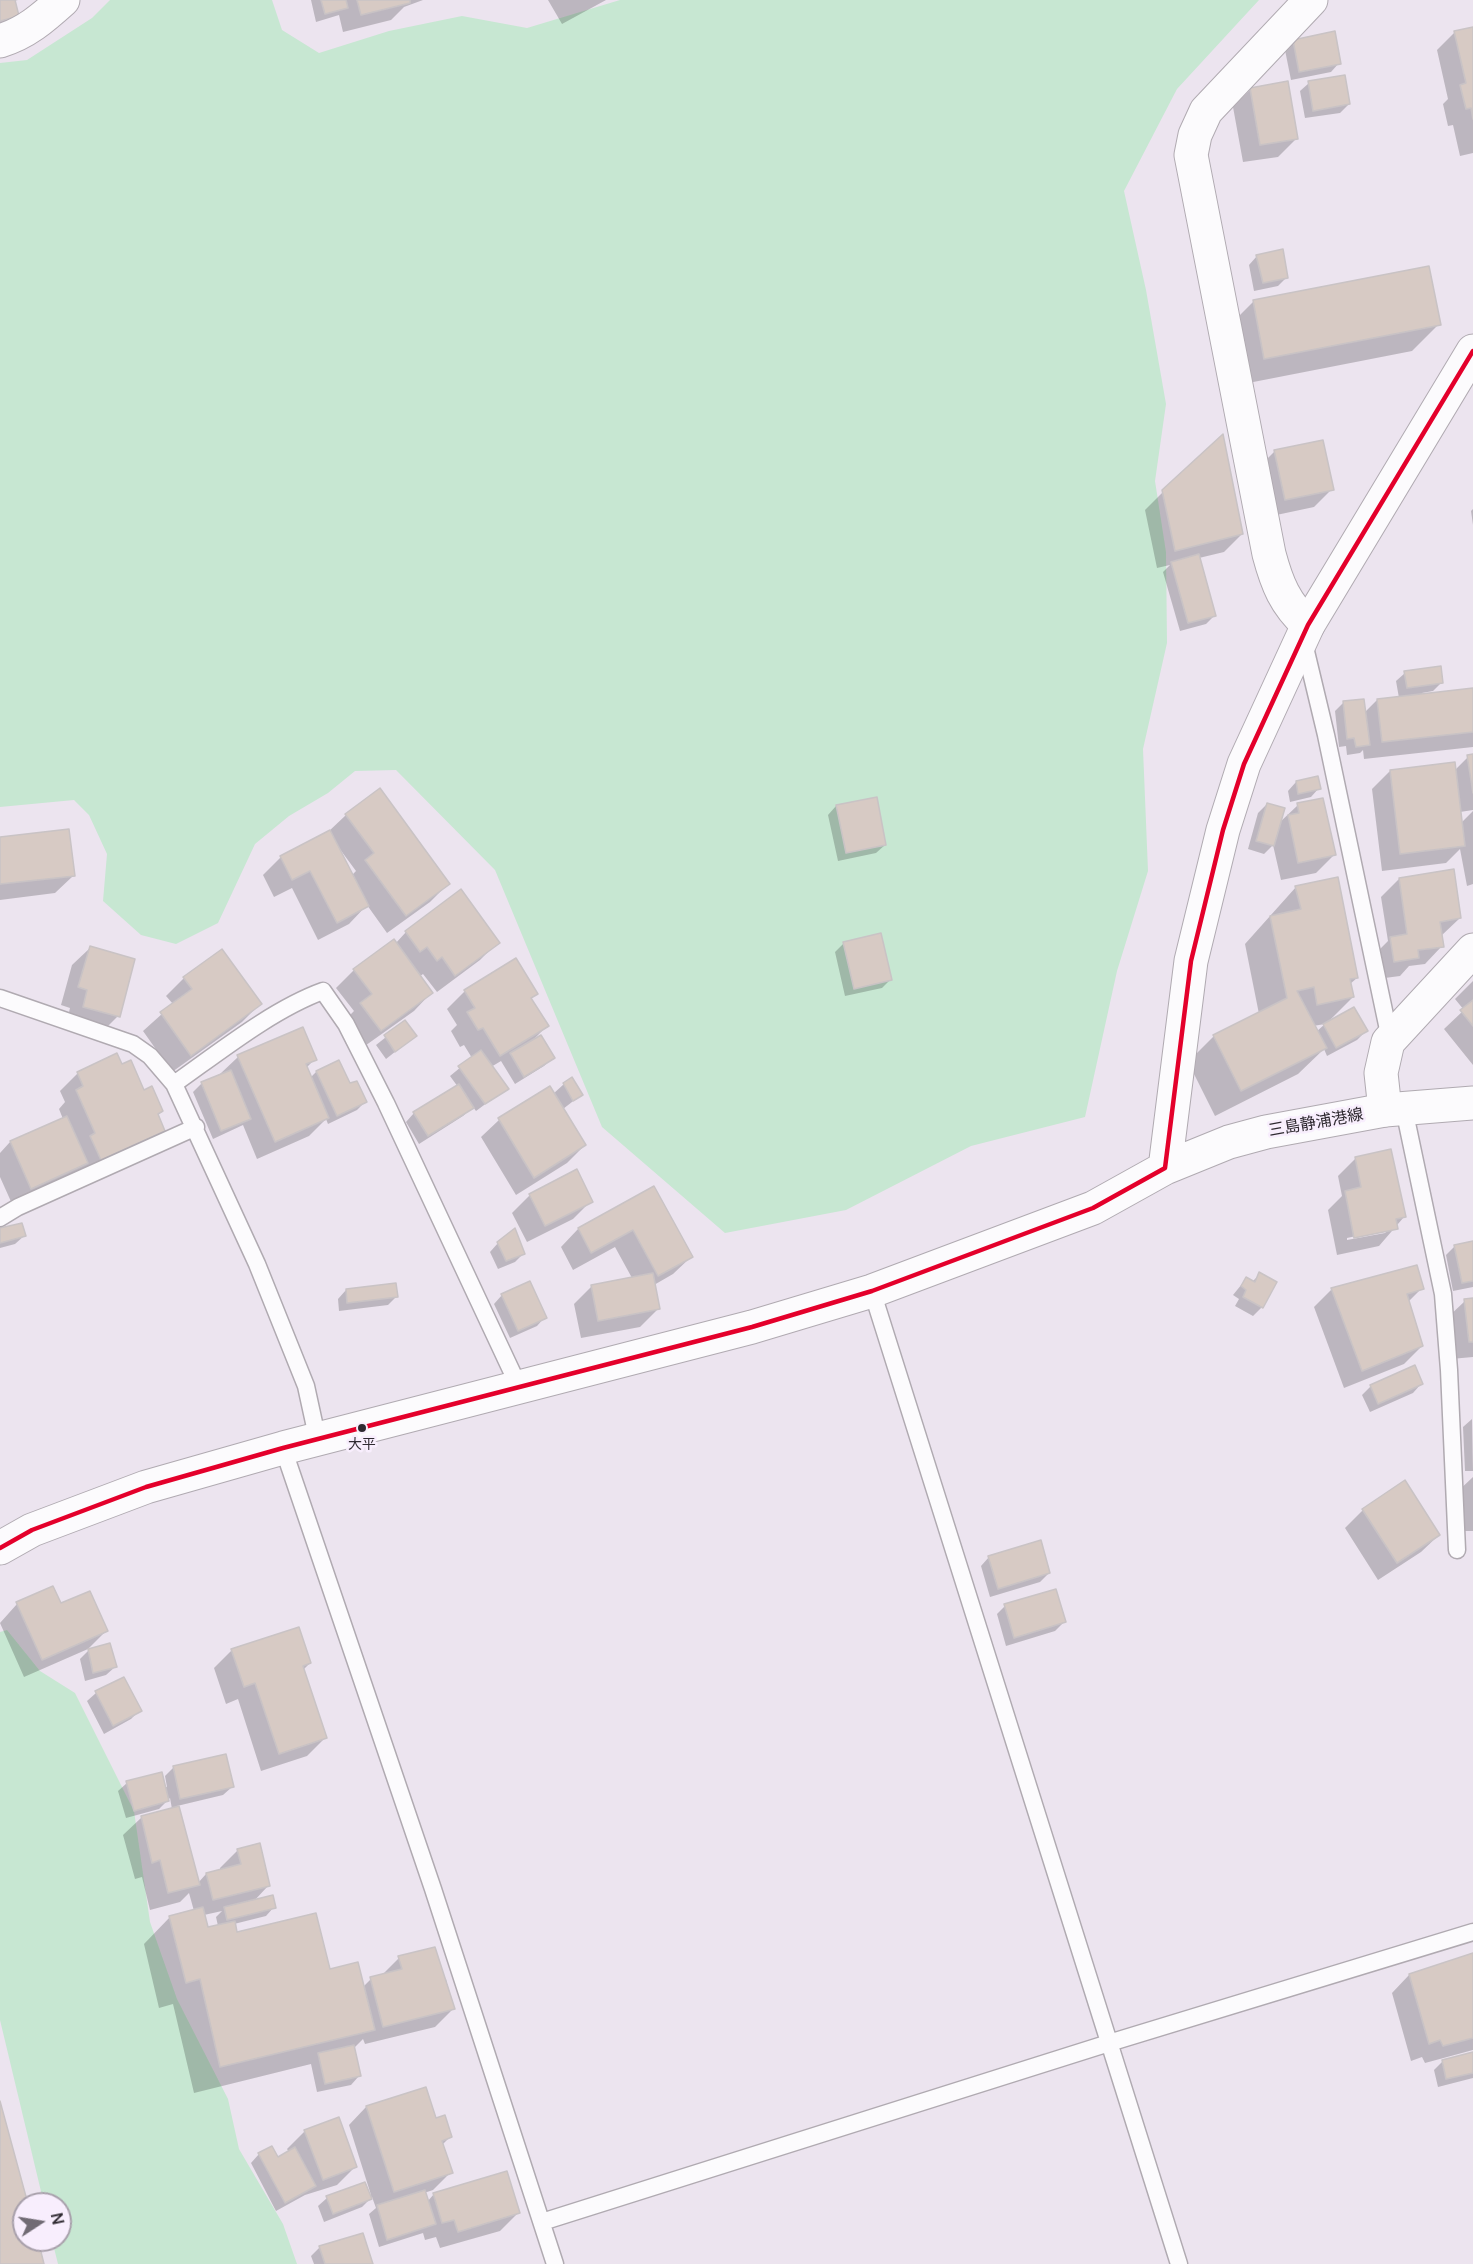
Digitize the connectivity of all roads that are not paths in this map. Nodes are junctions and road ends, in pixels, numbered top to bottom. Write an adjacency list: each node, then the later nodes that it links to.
1 (63, 0): 3 (main road)
2 (1311, 0): 5 (main road)
3 (0, 41)
4 (1473, 351): 5 (main road)
5 (1305, 630): 8 (lane); 13 (main road)
6 (1473, 950): 8 (main road)
7 (0, 998): 9 (lane)
8 (1390, 1039): 11 (main road)
9 (174, 1084): 12 (lane); 16 (lane)
10 (1473, 1103): 11 (main road, 三島静浦港線)
11 (1394, 1109): 13 (main road, 三島静浦港線); 20 (lane)
12 (196, 1127): 14 (lane); 17 (lane)
13 (1165, 1168): 15 (main road, 三島静浦港線)
14 (0, 1218)
15 (872, 1291): 16 (main road, 三島静浦港線); 22 (lane)
16 (519, 1387): 17 (main road, 三島静浦港線)
17 (318, 1441): 18 (main road, 三島静浦港線)
18 (282, 1448): 19 (main road, 三島静浦港線); 23 (lane)
19 (0, 1548)
20 (1457, 1550)
21 (1473, 1932): 22 (lane)
22 (1109, 2043): 23 (lane); 25 (lane)
23 (542, 2222): 24 (lane)
24 (555, 2264)
25 (1179, 2264)

